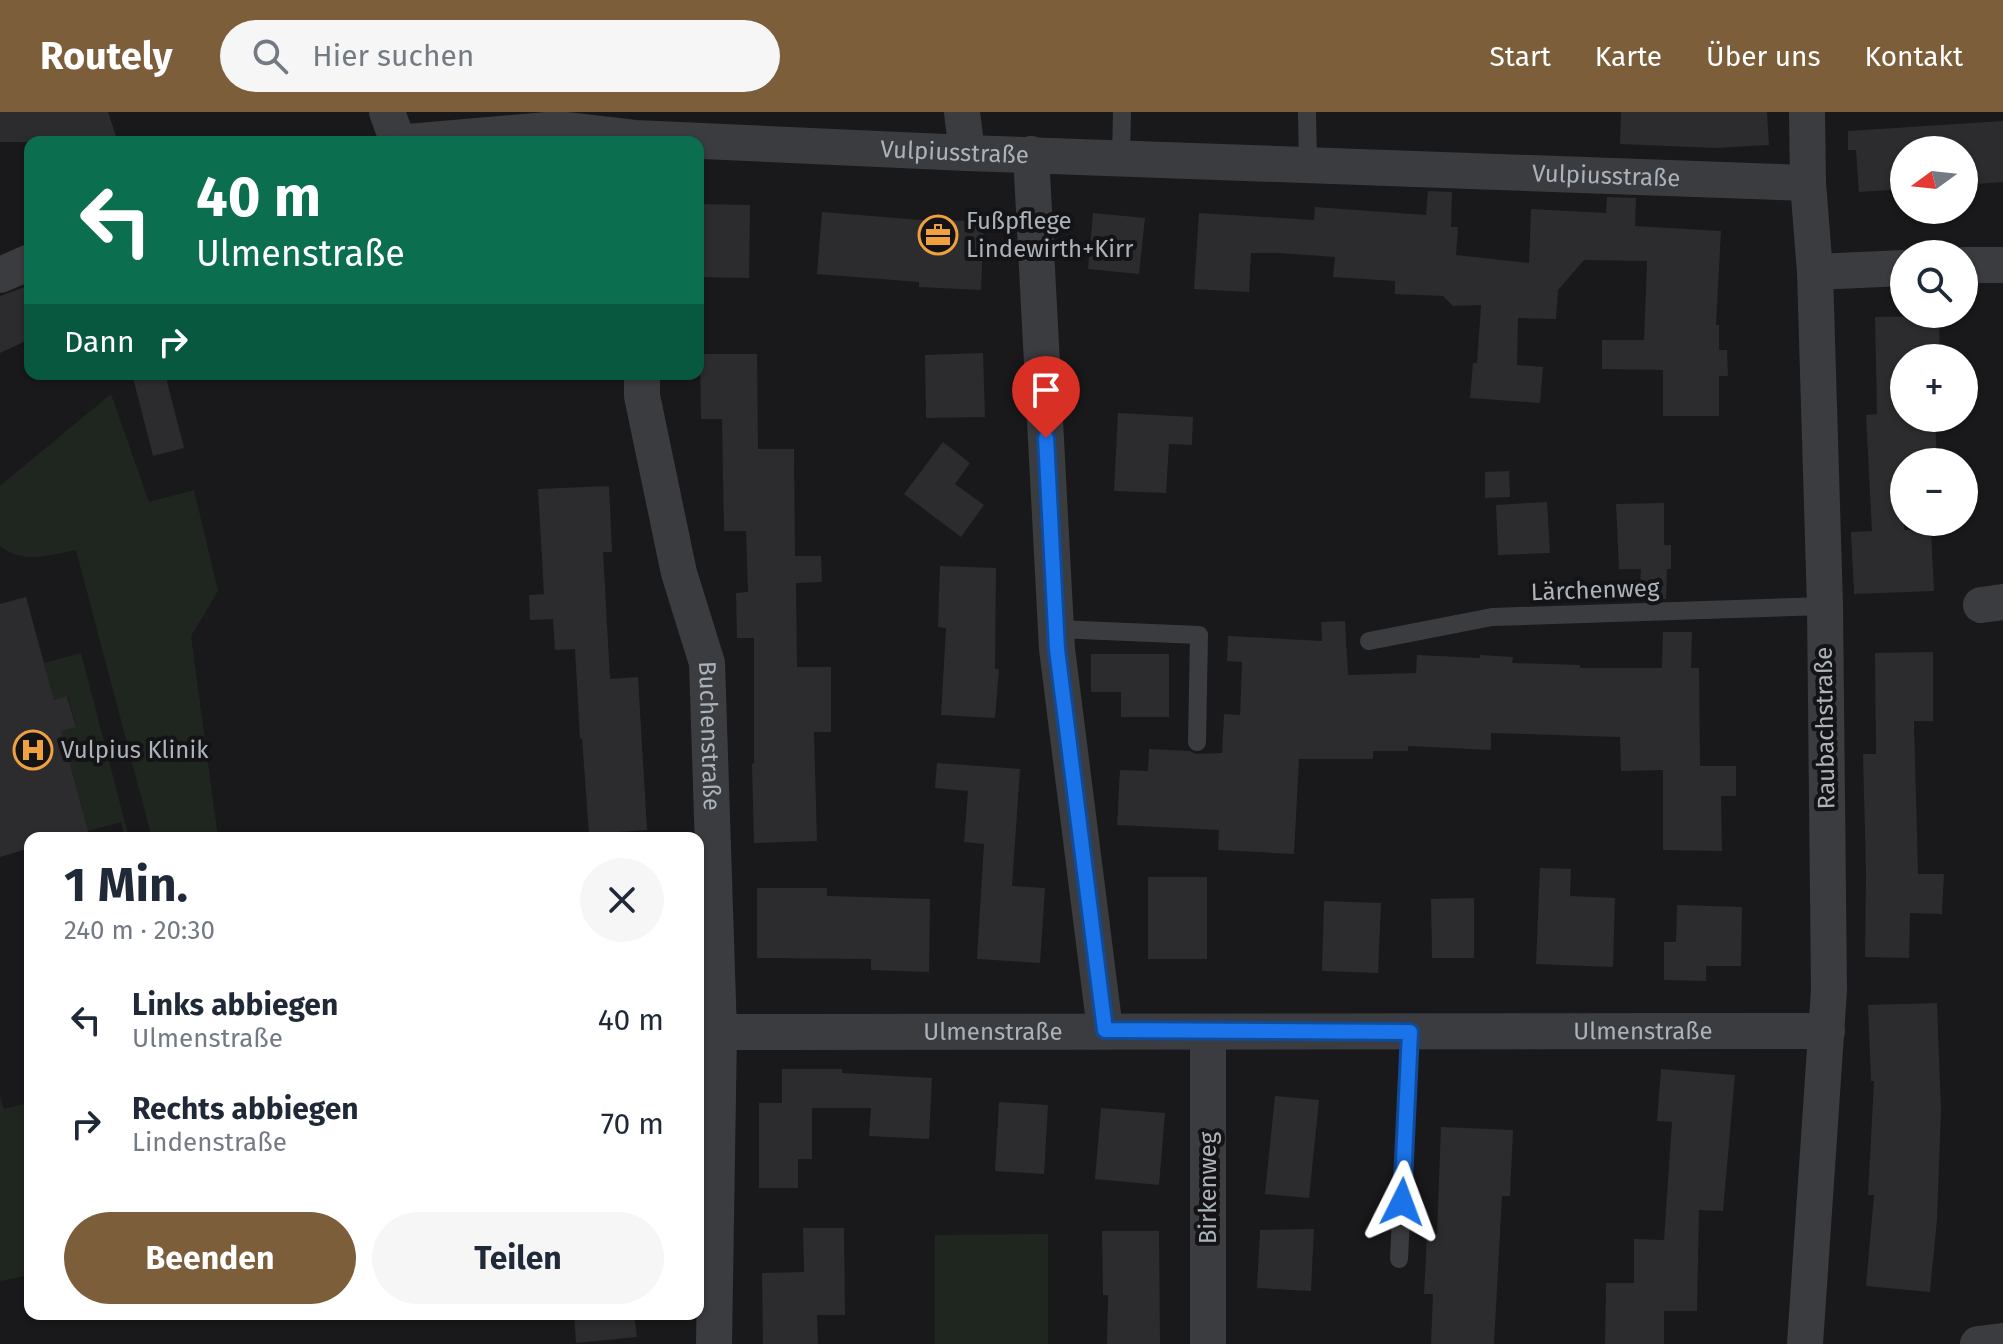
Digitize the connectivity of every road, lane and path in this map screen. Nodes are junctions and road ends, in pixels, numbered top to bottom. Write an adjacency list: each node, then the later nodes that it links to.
1 (387, 112): 7 (street)
2 (962, 112): 11 (street)
3 (1122, 112): 13 (lane)
4 (1307, 112): 14 (lane)
5 (1807, 112): 15 (street, Raubachstraße)
6 (618, 131): 8 (street, Vulpiusstraße); 9 (street, Vulpiusstraße)
7 (396, 136)
8 (477, 136)
9 (697, 136)
10 (704, 136): 11 (street, Vulpiusstraße)
11 (967, 153): 12 (street, Vulpiusstraße)
12 (1031, 154): 13 (street, Vulpiusstraße); 24 (street)
13 (1121, 157): 14 (street, Vulpiusstraße)
14 (1308, 163): 15 (street, Vulpiusstraße)
15 (1808, 183): 20 (street, Raubachstraße)
16 (24, 265): 21 (street)
17 (1978, 265): 18 (street)
18 (2003, 265)
19 (1890, 269): 20 (street)
20 (1815, 272): 23 (street, Raubachstraße)
21 (0, 275)
22 (642, 380): 29 (street, Buchenstraße)
23 (1825, 606): 25 (lane, Lärchenweg); 28 (street, Raubachstraße)
24 (1056, 629): 26 (lane); 27 (street)
25 (1369, 641)
26 (1197, 742)
27 (1105, 1030): 29 (street, Ulmenstraße); 31 (street, Ulmenstraße)
28 (1827, 1031): 30 (street, Ulmenstraße); 36 (street, Raubachstraße)
29 (719, 1032): 34 (street, Buchenstraße)
30 (1410, 1032): 31 (street, Ulmenstraße); 32 (lane)
31 (1208, 1033): 35 (street, Birkenweg)
32 (1399, 1259)
33 (2003, 1341): 37 (street)
34 (714, 1344)
35 (1208, 1344)
36 (1805, 1344)
37 (1978, 1344)

